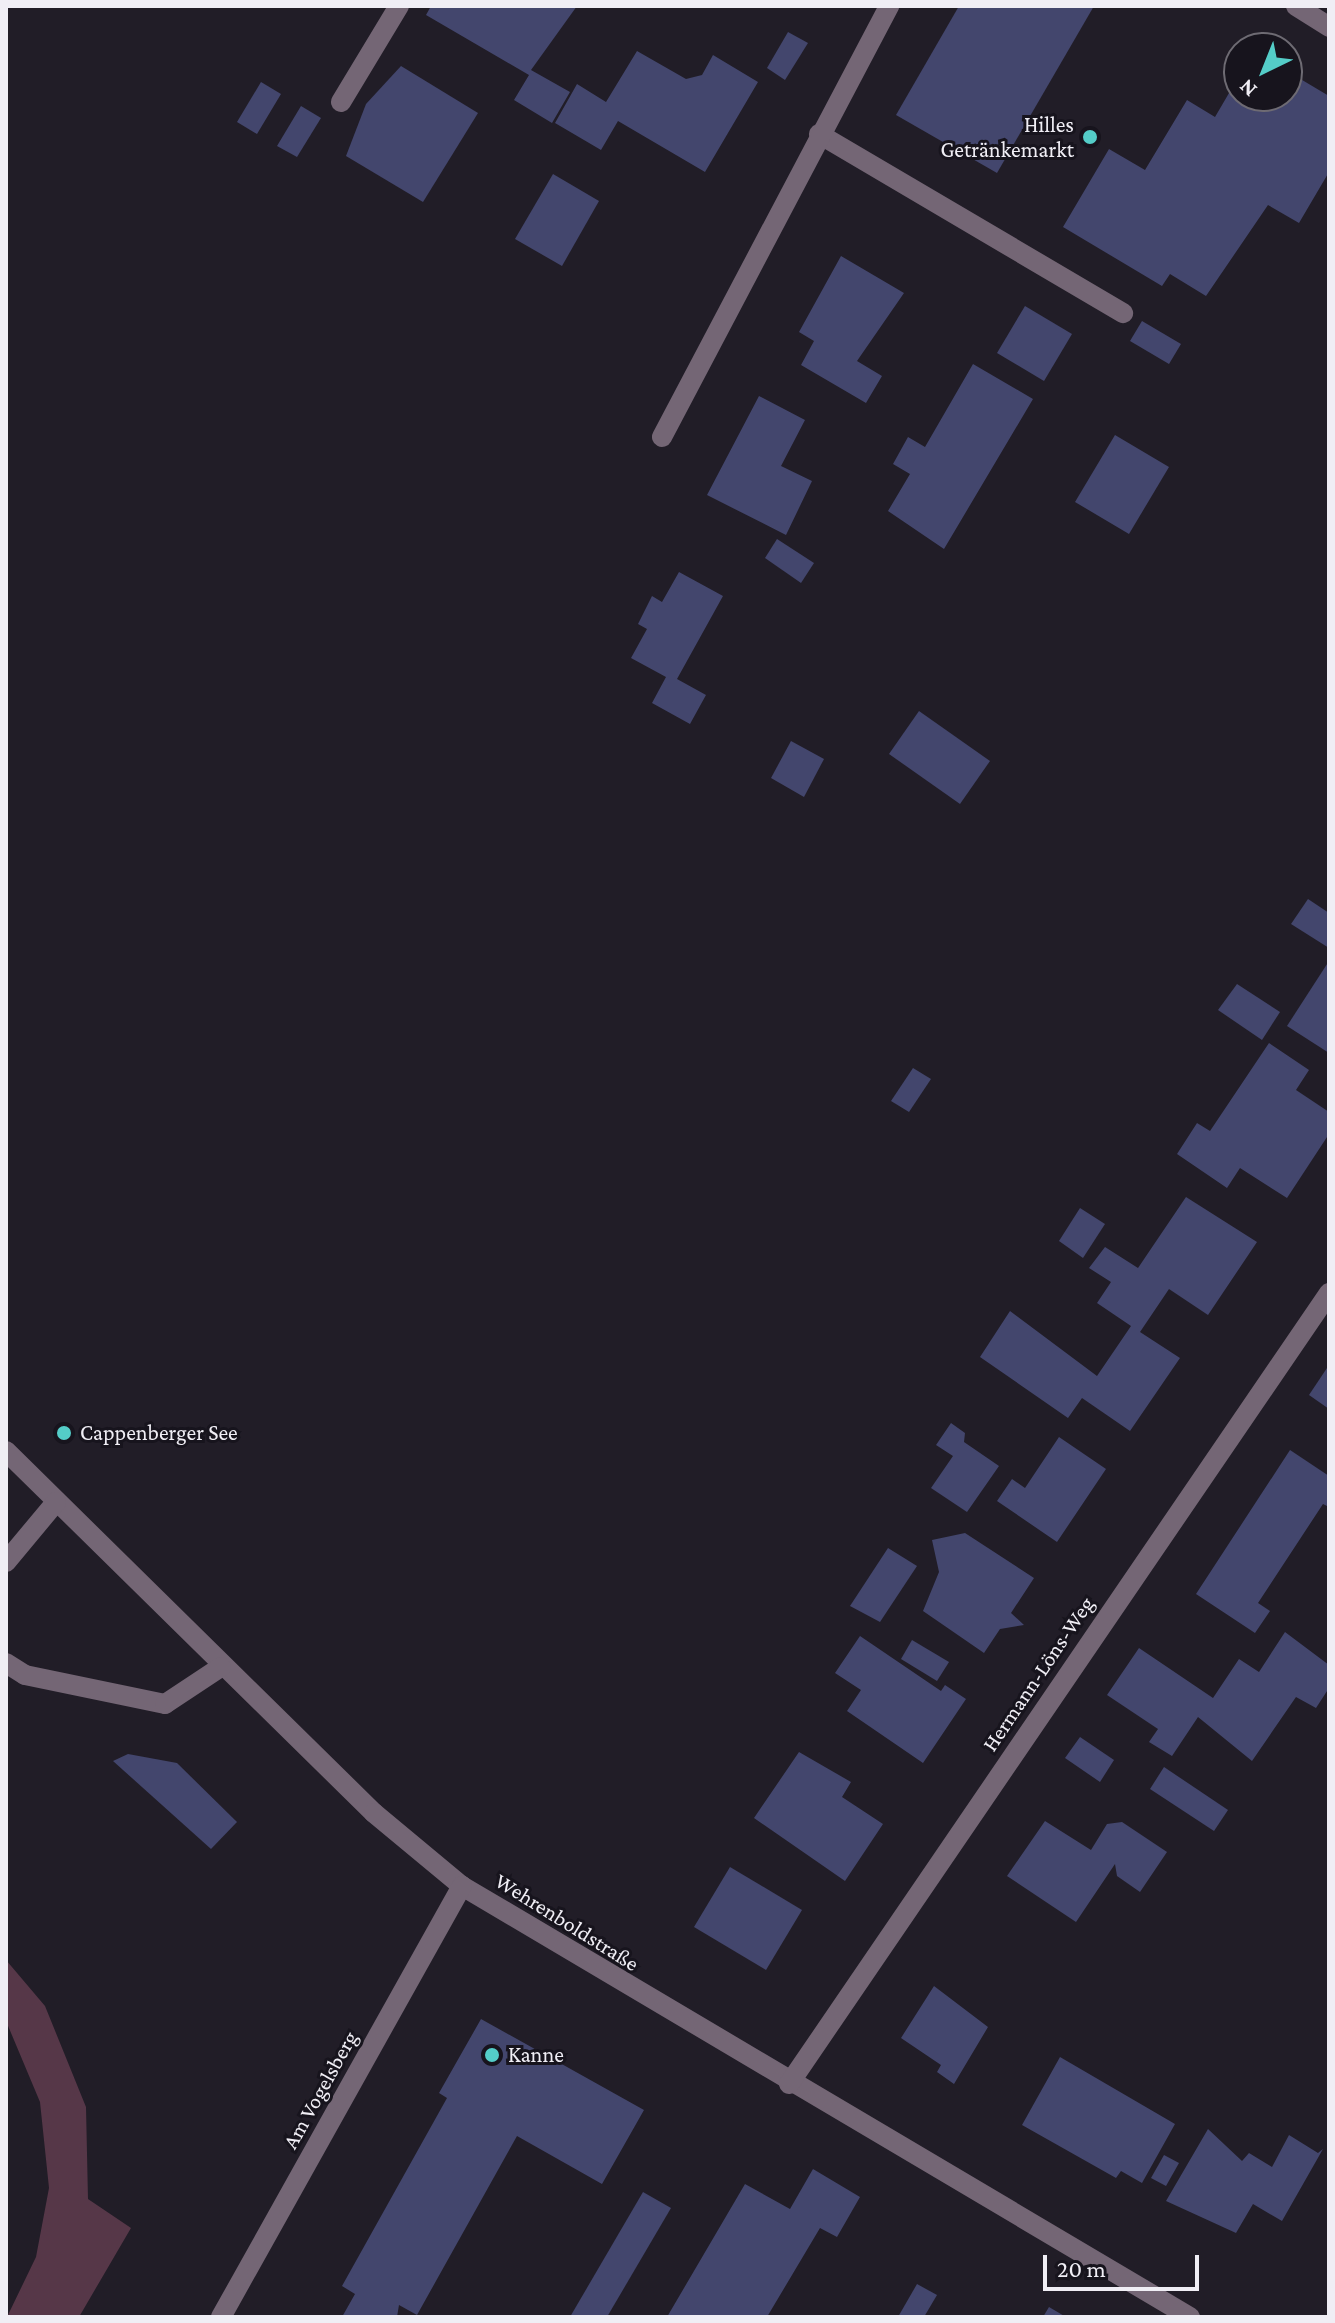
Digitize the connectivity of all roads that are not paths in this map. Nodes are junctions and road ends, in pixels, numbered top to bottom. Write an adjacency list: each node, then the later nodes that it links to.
1 (399, 6): 5 (street)
2 (889, 6): 6 (street)
3 (1296, 6): 4 (street)
4 (1329, 27)
5 (341, 102)
6 (819, 134): 7 (street); 8 (street)
7 (1123, 313)
8 (662, 437)
9 (1329, 1293): 16 (street, Hermann-Löns-Weg)
10 (6, 1451): 11 (street, Wehrenboldstraße)
11 (56, 1502): 12 (street); 14 (street, Wehrenboldstraße)
12 (6, 1562)
13 (6, 1663): 14 (street)
14 (221, 1667): 15 (street, Wehrenboldstraße)
15 (462, 1886): 16 (street, Wehrenboldstraße); 17 (street, Am Vogelsberg)
16 (789, 2084): 18 (street, Wehrenboldstraße)
17 (221, 2317)
18 (1190, 2317)

